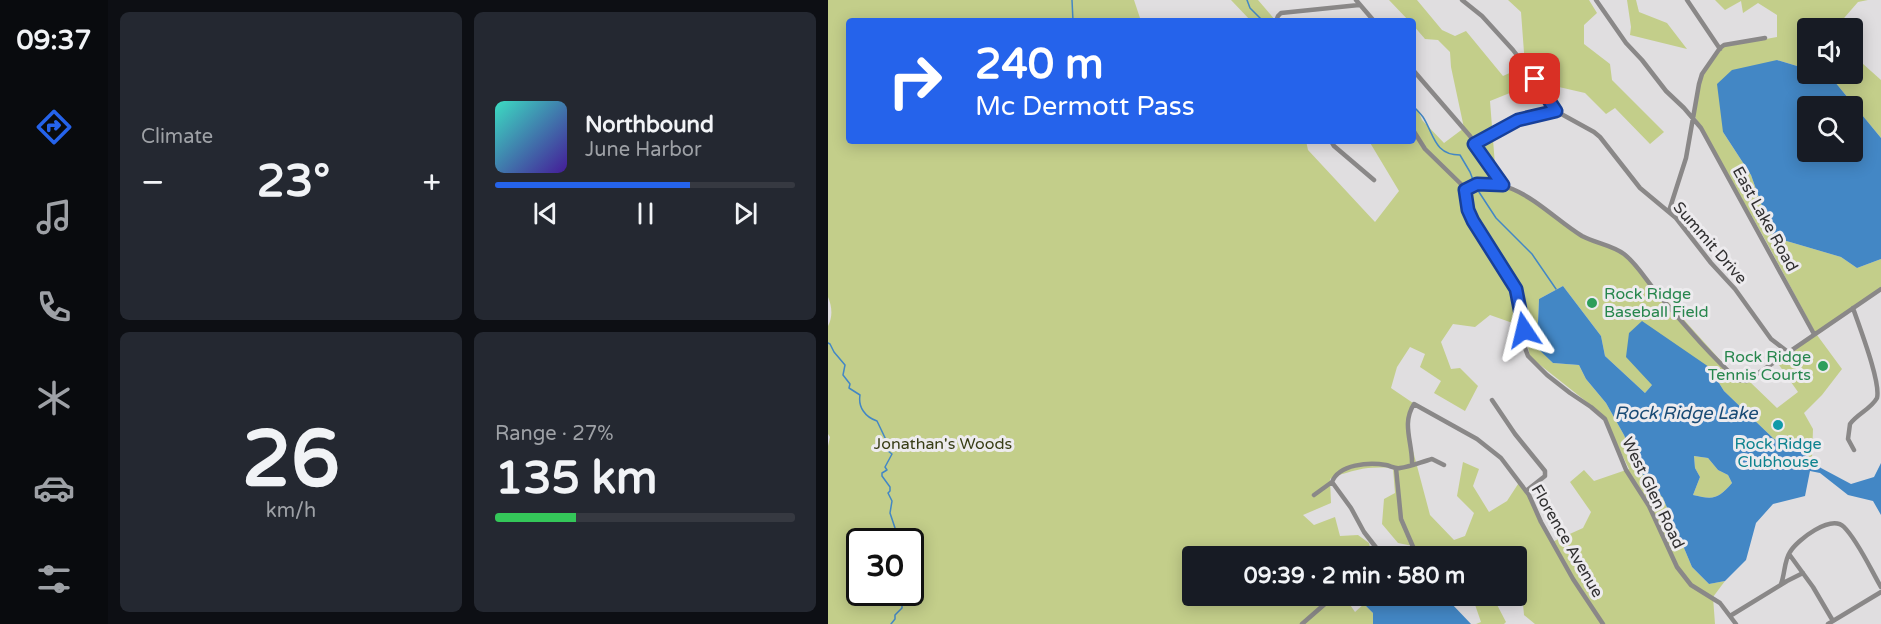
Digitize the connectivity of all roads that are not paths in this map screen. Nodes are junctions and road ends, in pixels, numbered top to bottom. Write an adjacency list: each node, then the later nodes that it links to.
1 (1356, 0): 5 (street)
2 (1462, 0): 11 (street, Summit Drive)
3 (1596, 0): 12 (street, East Lake Road)
4 (1687, 0): 9 (street)
5 (1359, 5): 6 (street); 7 (street)
6 (1277, 18)
7 (1371, 18)
8 (1766, 38): 9 (street)
9 (1720, 49): 12 (street)
10 (1416, 73): 15 (street)
11 (1556, 111): 15 (street); 19 (street, Summit Drive)
12 (1693, 117): 19 (street); 22 (street, East Lake Road)
13 (1416, 135): 18 (street, West Glen Road)
14 (1333, 144): 16 (street)
15 (1474, 144): 17 (street)
16 (1374, 180)
17 (1503, 185): 18 (street); 23 (street)
18 (1465, 190): 40 (street, West Glen Road)
19 (1669, 212): 23 (street, Summit Drive)
20 (1881, 289): 21 (street)
21 (1853, 308): 22 (street); 25 (street)
22 (1814, 334): 23 (street)
23 (1788, 352)
24 (1492, 400): 30 (street)
25 (1854, 450)
26 (1412, 465): 27 (street); 28 (street); 30 (street, Florence Avenue)
27 (1444, 465)
28 (1396, 468): 29 (street); 33 (street)
29 (1332, 482): 31 (street); 32 (street)
30 (1526, 491): 43 (street, Florence Avenue)
31 (1314, 495)
32 (1374, 546)
33 (1413, 546)
34 (1789, 554): 35 (street); 36 (street); 37 (street)
35 (1803, 573): 36 (street); 41 (street)
36 (1781, 584): 40 (street)
37 (1881, 587)
38 (1881, 592): 41 (street)
39 (1323, 606): 42 (street)
40 (1730, 616): 44 (street, West Glen Road)
41 (1830, 623)
42 (1302, 624)
43 (1603, 624)
44 (1736, 624)

